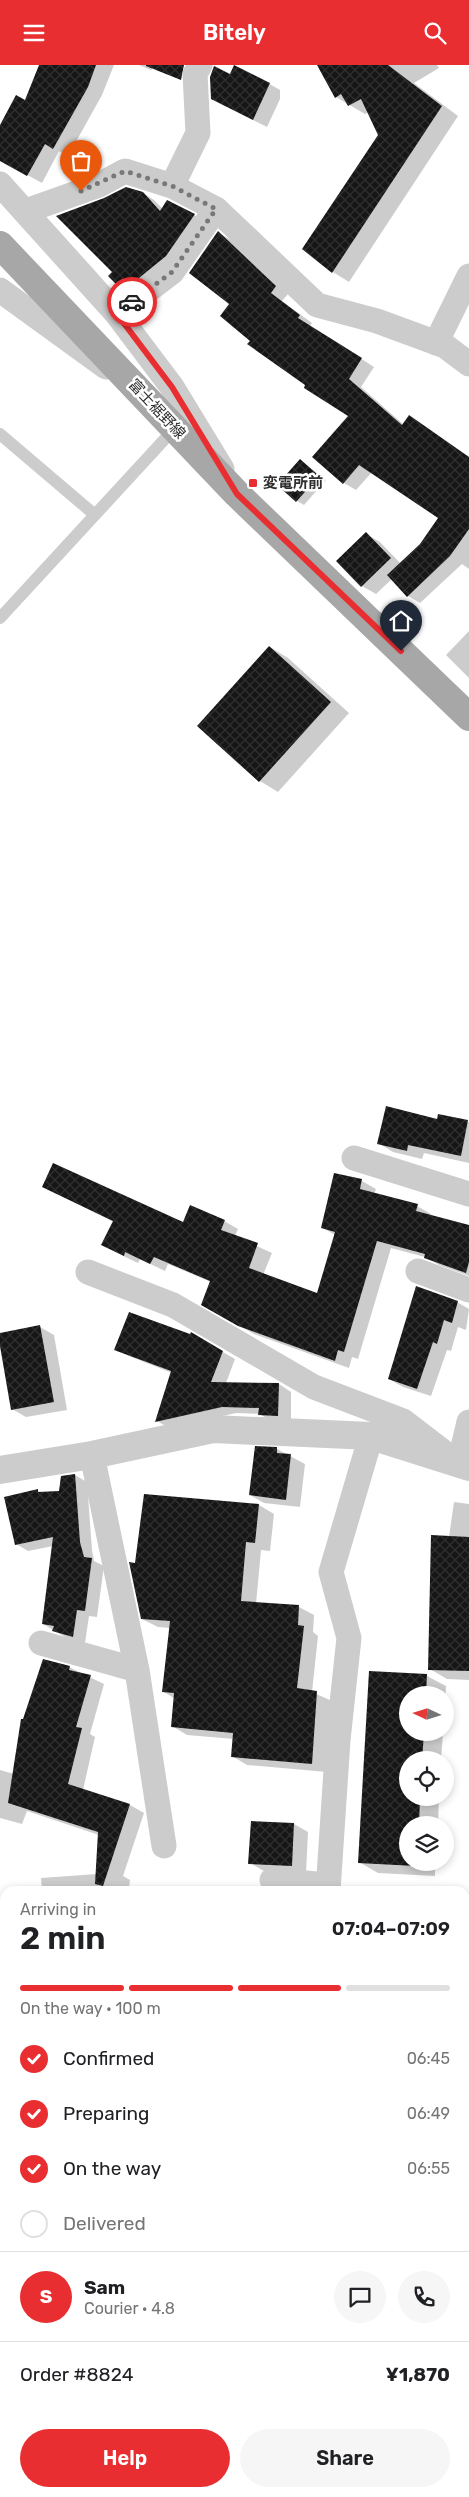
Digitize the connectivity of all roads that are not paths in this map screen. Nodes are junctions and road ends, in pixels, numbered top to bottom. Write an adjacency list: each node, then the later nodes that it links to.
1 (200, 65): 3 (street)
2 (0, 184): 5 (street)
3 (172, 186): 4 (street); 5 (street)
4 (216, 209): 9 (street); 10 (street)
5 (26, 211): 9 (street)
6 (0, 245): 12 (main road, 富士裾野線)
7 (469, 276): 10 (street)
8 (0, 290): 12 (street)
9 (117, 314): 15 (street)
10 (436, 343): 11 (street)
11 (469, 364)
12 (137, 388): 13 (main road, 富士裾野線)
13 (175, 428): 15 (main road, 富士裾野線); 16 (lane)
14 (0, 434): 16 (lane)
15 (237, 494): 18 (main road, 富士裾野線)
16 (95, 515): 17 (lane)
17 (0, 618)
18 (469, 717)
19 (354, 1158): 20 (street)
20 (469, 1194)
21 (418, 1271): 23 (street)
22 (88, 1272): 27 (street)
23 (469, 1290)
24 (469, 1422): 27 (street)
25 (372, 1436): 26 (street); 27 (street); 34 (street)
26 (92, 1455): 28 (street); 30 (street)
27 (464, 1465)
28 (0, 1470)
29 (41, 1643): 30 (street)
30 (137, 1669): 31 (street)
31 (164, 1846)
32 (272, 1880): 33 (street)
33 (314, 1886)
34 (328, 1886)

